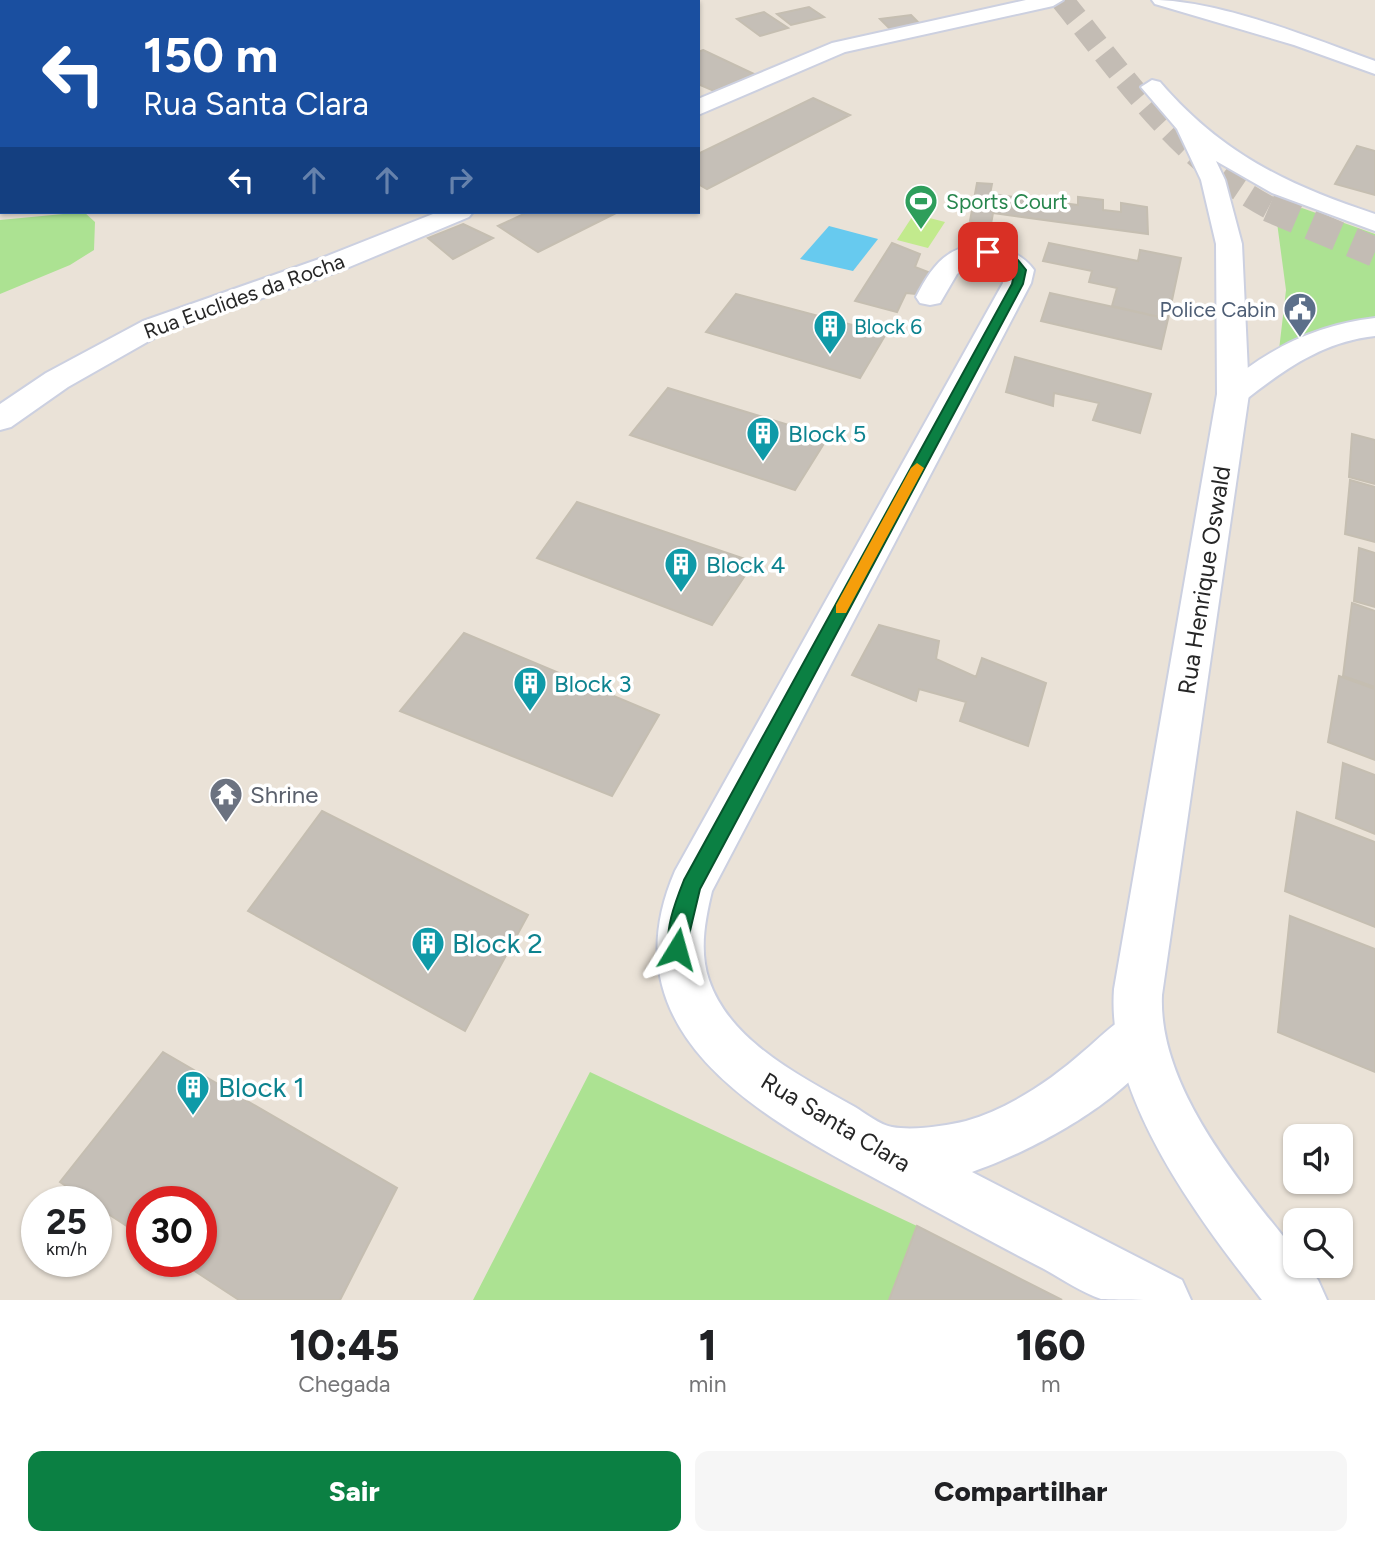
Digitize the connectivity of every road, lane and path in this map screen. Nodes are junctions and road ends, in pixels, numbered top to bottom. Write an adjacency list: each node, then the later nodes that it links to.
1 (1053, 0): 5 (street)
2 (1162, 0): 3 (street)
3 (1375, 68)
4 (1152, 87): 6 (street)
5 (700, 107)
6 (1189, 129): 8 (street); 11 (street, Rua Henrique Oswald)
7 (455, 214): 12 (street, Rua Euclides da Rocha)
8 (1375, 223)
9 (930, 297): 14 (street, Rua Santa Clara)
10 (1375, 327): 11 (street)
11 (1233, 394): 13 (street, Rua Henrique Oswald)
12 (0, 419)
13 (1139, 1035): 14 (street); 16 (street, Rua Henrique Oswald)
14 (886, 1154): 15 (street, Rua Santa Clara)
15 (1162, 1300)
16 (1298, 1300)

